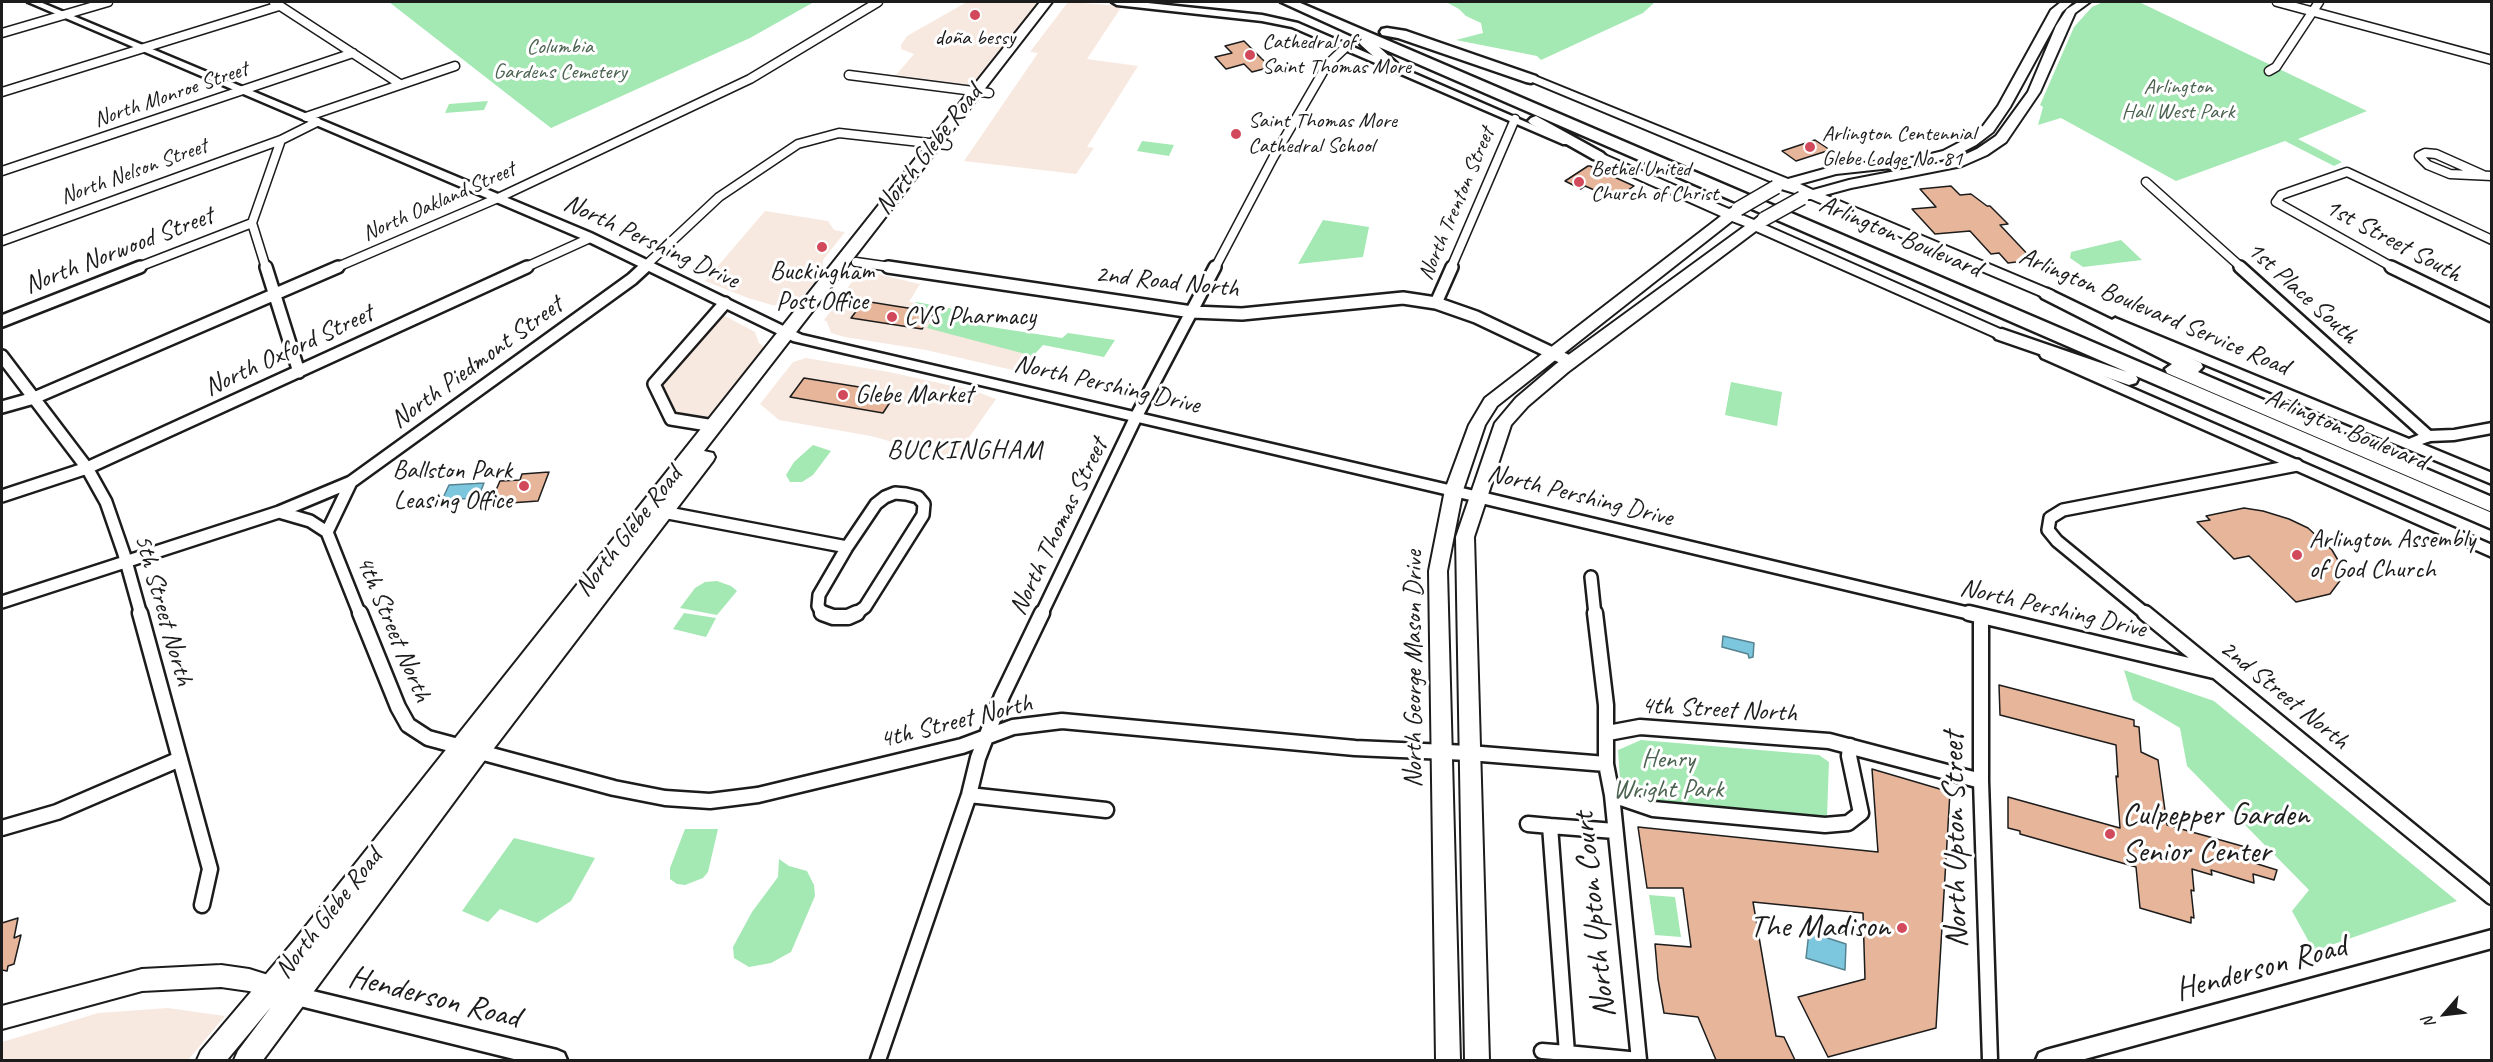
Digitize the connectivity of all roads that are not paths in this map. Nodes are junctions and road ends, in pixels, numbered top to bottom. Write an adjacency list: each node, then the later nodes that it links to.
1 (33, 2): 16 (street, North Pershing Drive)
2 (108, 2): 16 (street)
3 (878, 2): 44 (street, North Oakland Street)
4 (1046, 2): 33 (main road, North Glebe Road)
5 (1058, 2): 33 (main road, North Glebe Road)
6 (1117, 2): 20 (street)
7 (1272, 2): 14 (highway)
8 (1288, 2): 14 (highway, Arlington Boulevard)
9 (2067, 2): 42 (main road, North George Mason Drive)
10 (2085, 2): 43 (main road, North George Mason Drive)
11 (2277, 2): 15 (street)
12 (2319, 2): 15 (street)
13 (276, 4): 21 (street); 22 (street)
14 (1320, 7): 17 (highway, Arlington Boulevard); 18 (highway, Arlington Boulevard)
15 (2313, 11): 23 (street); 27 (street)
16 (64, 14): 19 (street); 21 (street, North Pershing Drive)
17 (1352, 30): 25 (highway); 26 (highway, Arlington Boulevard)
18 (1387, 32): 29 (highway); 83 (highway, Arlington Boulevard)
19 (2, 33)
20 (1347, 46): 25 (street); 57 (street, North Thomas Street)
21 (142, 48): 31 (street, North Pershing Drive); 32 (street)
22 (353, 53): 30 (street); 31 (street, North Monroe Street)
23 (2492, 60)
24 (455, 66): 30 (street)
25 (1395, 68): 34 (street)
26 (1447, 70): 38 (highway); 73 (highway, Arlington Boulevard)
27 (2269, 71)
28 (849, 75): 33 (street)
29 (1531, 79): 42 (main road, Arlington Boulevard Service Road)
30 (400, 84): 35 (street)
31 (241, 90): 35 (street, North Pershing Drive); 39 (street, North Monroe Street)
32 (2, 92)
33 (982, 92): 37 (main road, North Glebe Road)
34 (1515, 119): 38 (street); 56 (street, North Trenton Street)
35 (312, 120): 36 (street); 44 (street, North Pershing Drive)
36 (280, 140): 47 (street); 50 (street, North Nelson Street)
37 (941, 144): 51 (main road, North Glebe Road); 52 (street, North Piedmont Street); 61 (main road, North Glebe Road)
38 (1598, 156): 45 (main road)
39 (2, 171)
40 (2487, 176): 40 (street)
41 (2146, 182): 72 (street, 1st Place South)
42 (1781, 186): 43 (main road, Arlington Boulevard Service Road); 45 (main road, North George Mason Drive, bridge)
43 (1807, 197): 46 (main road, North George Mason Drive, bridge); 53 (main road, Arlington Boulevard Service Road)
44 (498, 198): 48 (street, North Pershing Drive); 54 (street, North Oakland Street)
45 (1735, 212): 46 (main road); 62 (main road, North George Mason Drive)
46 (1760, 222): 60 (main road); 64 (main road, North George Mason Drive)
47 (252, 223): 54 (street); 59 (street, North Norwood Street)
48 (590, 238): 52 (street, North Pershing Drive); 65 (street, North Oxford Street)
49 (2492, 240): 58 (street, 1st Street South)
50 (2, 241)
51 (856, 262): 57 (street, 2nd Road North); 61 (main road, North Glebe Road)
52 (648, 265): 55 (street, North Pershing Drive); 79 (street, North Piedmont Street)
53 (2048, 294): 74 (street, Arlington Boulevard Service Road); 83 (highway)
54 (273, 295): 65 (street); 66 (street, North Oakland Street)
55 (725, 303): 61 (street, North Pershing Drive); 69 (street)
56 (1436, 303): 57 (street, 2nd Road North); 62 (street, 2nd Road North)
57 (1192, 312): 68 (street, North Thomas Street)
58 (2492, 316)
59 (2, 321)
60 (2002, 335): 73 (highway); 75 (street)
61 (792, 336): 68 (street, North Pershing Drive); 69 (main road, North Glebe Road)
62 (1551, 353): 64 (street, 2nd Road North); 80 (main road, North George Mason Drive)
63 (2, 356): 66 (street, 5th Street North)
64 (1571, 362): 82 (main road, North George Mason Drive)
65 (298, 372): 77 (street, North Oxford Street)
66 (34, 398): 67 (street, North Oakland Street); 77 (street, 5th Street North)
67 (2, 407)
68 (1136, 417): 80 (street, North Pershing Drive); 96 (street, North Thomas Street)
69 (721, 427): 84 (main road, North Glebe Road)
70 (2492, 428): 71 (street)
71 (2454, 435): 72 (street); 76 (street)
72 (2428, 436): 74 (street)
73 (2294, 437): 86 (highway, Arlington Boulevard)
74 (2409, 445): 76 (street, Arlington Boulevard Service Road)
75 (2297, 465): 89 (street); 94 (street, 2nd Street North)
76 (2457, 465): 78 (street, Arlington Boulevard Service Road)
77 (87, 468): 81 (street, North Oxford Street); 90 (street, 5th Street North)
78 (2492, 479)
79 (351, 483): 85 (street, North Piedmont Street); 87 (street)
80 (1454, 490): 82 (street, North Pershing Drive); 99 (main road, North George Mason Drive)
81 (2, 496)
82 (1479, 497): 93 (street, North Pershing Drive); 100 (main road, North George Mason Drive)
83 (2492, 505)
84 (655, 511): 88 (street); 98 (main road, North Glebe Road)
85 (279, 512): 87 (street); 90 (street, North Piedmont Street)
86 (2492, 522)
87 (327, 532): 98 (street, 4th Street North)
88 (847, 547): 88 (street)
89 (2492, 552)
90 (125, 562): 92 (street, North Piedmont Street); 101 (street, 5th Street North)
91 (1591, 577): 95 (street)
92 (2, 602)
93 (1981, 618): 94 (street, North Pershing Drive); 103 (street, North Upton Street)
94 (2218, 672): 111 (street, 2nd Street North)
95 (1608, 733): 97 (street, 4th Street North); 102 (street, 4th Street North)
96 (988, 737): 98 (street, 4th Street North); 99 (street, 4th Street North); 104 (street, North Thomas Street)
97 (1850, 746): 103 (street, 4th Street North); 105 (street)
98 (468, 751): 114 (main road, North Glebe Road); 115 (main road, North Glebe Road)
99 (1442, 751): 100 (street, 4th Street North); 123 (main road, North George Mason Drive)
100 (1469, 753): 102 (street, 4th Street North); 124 (main road, North George Mason Drive)
101 (180, 759): 109 (street); 112 (street, 5th Street North)
102 (1606, 764): 105 (street, North Upton Court)
103 (1981, 782): 126 (street, North Upton Street)
104 (969, 795): 106 (street); 122 (street, North Thomas Street)
105 (1612, 795): 110 (street, North Upton Court)
106 (1106, 810)
107 (1528, 824): 108 (street)
108 (1550, 826): 110 (street); 118 (street)
109 (2, 828)
110 (1615, 831): 125 (street, North Upton Court)
111 (2492, 897)
112 (202, 905)
113 (2492, 939): 127 (street, Henderson Road)
114 (272, 986): 115 (main road); 116 (main road); 119 (main road, North Glebe Road)
115 (296, 996): 120 (main road, North Glebe Road); 121 (street, Henderson Road)
116 (2, 1018)
117 (1542, 1051): 118 (street)
118 (1567, 1053): 125 (street)
119 (210, 1060)
120 (247, 1060)
121 (557, 1060)
122 (878, 1060)
123 (1448, 1060)
124 (1477, 1060)
125 (1639, 1060)
126 (1990, 1060)
127 (2046, 1060)

